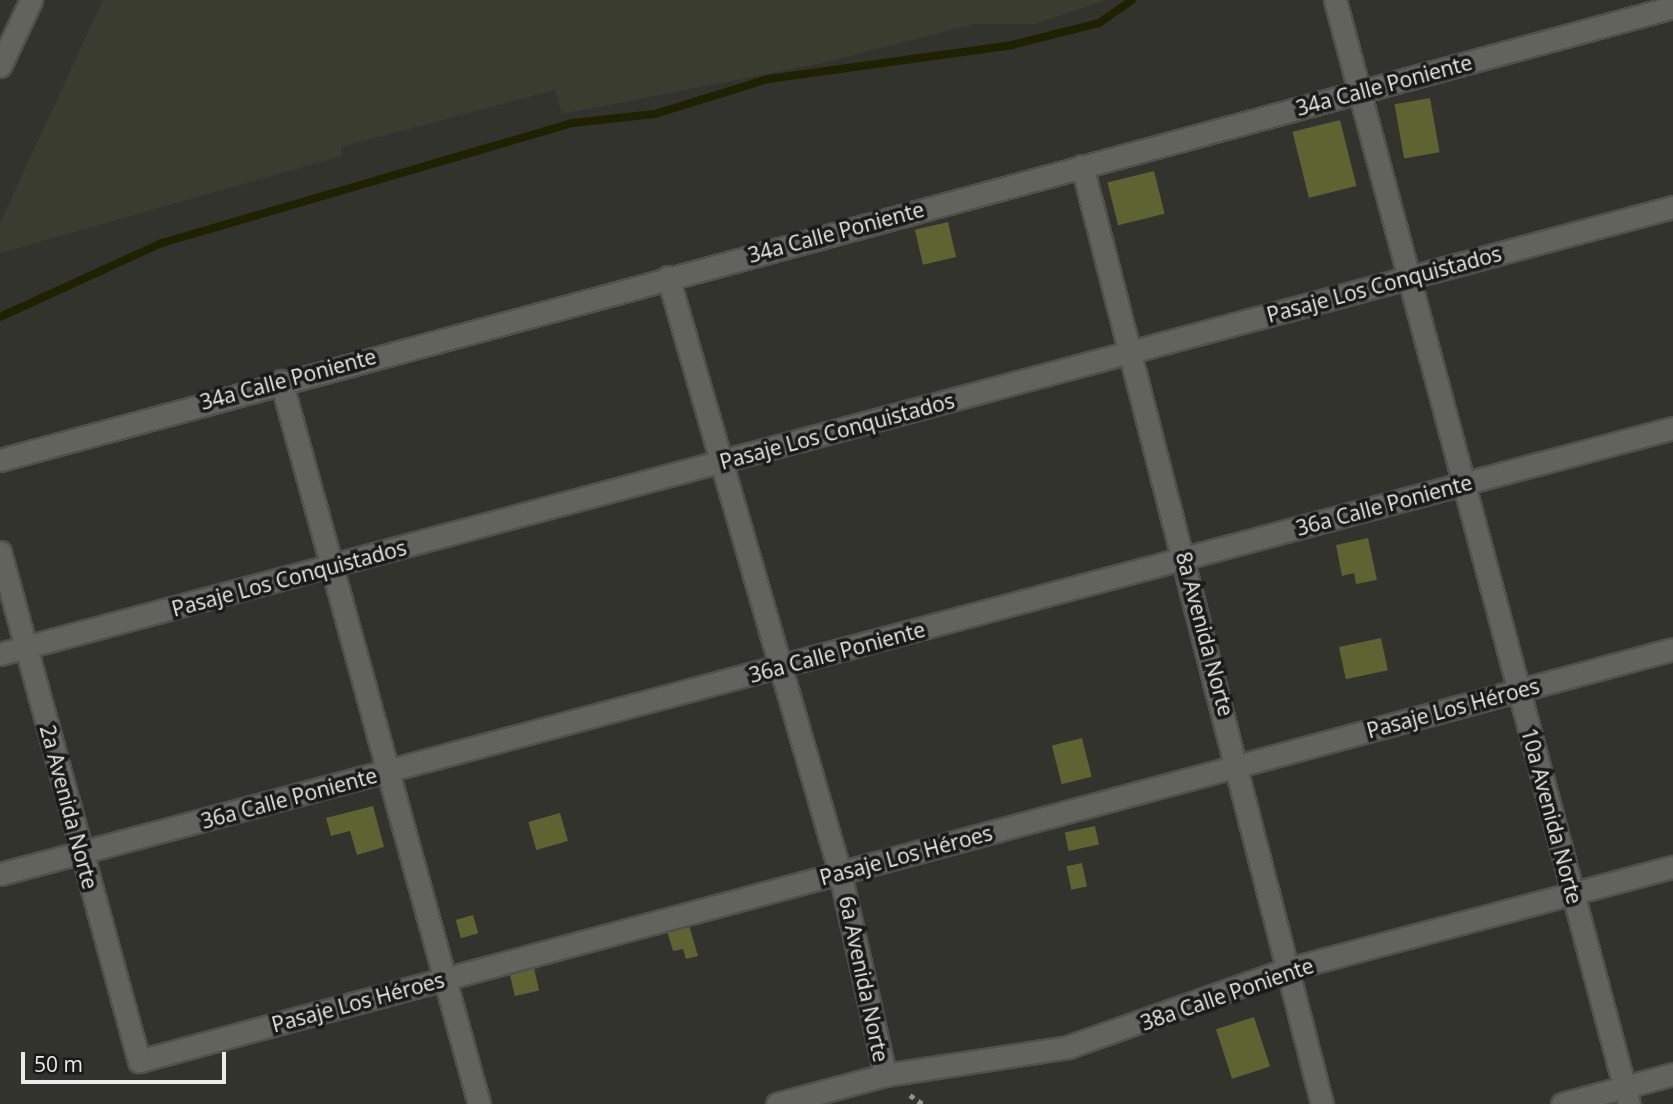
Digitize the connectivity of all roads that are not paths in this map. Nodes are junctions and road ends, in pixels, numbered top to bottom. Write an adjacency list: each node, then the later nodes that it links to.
1 (31, 0): 4 (street)
2 (1335, 0): 5 (street, 10a Avenida Norte)
3 (1673, 8): 5 (street, 34a Calle Poniente)
4 (0, 66)
5 (1360, 92): 6 (street, 34a Calle Poniente); 9 (street, 10a Avenida Norte)
6 (1082, 166): 8 (street, 34a Calle Poniente); 10 (street, 8a Avenida Norte)
7 (1673, 207): 9 (street, Pasaje Los Conquistados)
8 (668, 277): 11 (street, 34a Calle Poniente); 14 (street, 6a Avenida Norte)
9 (1409, 278): 10 (street, Pasaje Los Conquistados); 15 (street, 10a Avenida Norte)
10 (1131, 352): 14 (street, Pasaje Los Conquistados); 17 (street, 8a Avenida Norte)
11 (281, 381): 13 (street, 34a Calle Poniente); 18 (street)
12 (1673, 428): 15 (street, 36a Calle Poniente)
13 (0, 460)
14 (722, 462): 18 (street, Pasaje Los Conquistados); 22 (street, 6a Avenida Norte)
15 (1464, 484): 17 (street, 36a Calle Poniente); 23 (street, 10a Avenida Norte)
16 (0, 552): 19 (street, 2a Avenida Norte)
17 (1186, 558): 22 (street, 36a Calle Poniente); 24 (street, 8a Avenida Norte)
18 (332, 567): 19 (street, Pasaje Los Conquistados); 25 (street)
19 (25, 647): 21 (street, Pasaje Los Conquistados); 26 (street, 2a Avenida Norte)
20 (1673, 649): 23 (street, Pasaje Los Héroes)
21 (0, 654)
22 (781, 667): 25 (street, 36a Calle Poniente); 28 (street, 6a Avenida Norte)
23 (1519, 690): 24 (street, Pasaje Los Héroes); 30 (street, 10a Avenida Norte)
24 (1240, 765): 28 (street, Pasaje Los Héroes); 31 (street, 8a Avenida Norte)
25 (388, 772): 26 (street, 36a Calle Poniente); 32 (street)
26 (81, 853): 29 (street, 36a Calle Poniente); 33 (street, 2a Avenida Norte)
27 (1673, 867): 30 (street, 38a Calle Poniente)
28 (840, 873): 32 (street, Pasaje Los Héroes); 35 (street, 6a Avenida Norte)
29 (0, 874)
30 (1573, 893): 31 (street, 38a Calle Poniente); 36 (street, 10a Avenida Norte)
31 (1285, 970): 35 (street, 38a Calle Poniente); 39 (street, 8a Avenida Norte)
32 (445, 979): 33 (street, Pasaje Los Héroes); 37 (street)
33 (139, 1061)
34 (1673, 1074): 36 (street)
35 (885, 1075): 38 (street, 38a Calle Poniente)
36 (1627, 1094): 40 (street)
37 (480, 1104)
38 (778, 1104)
39 (1322, 1104)
40 (1562, 1104)

